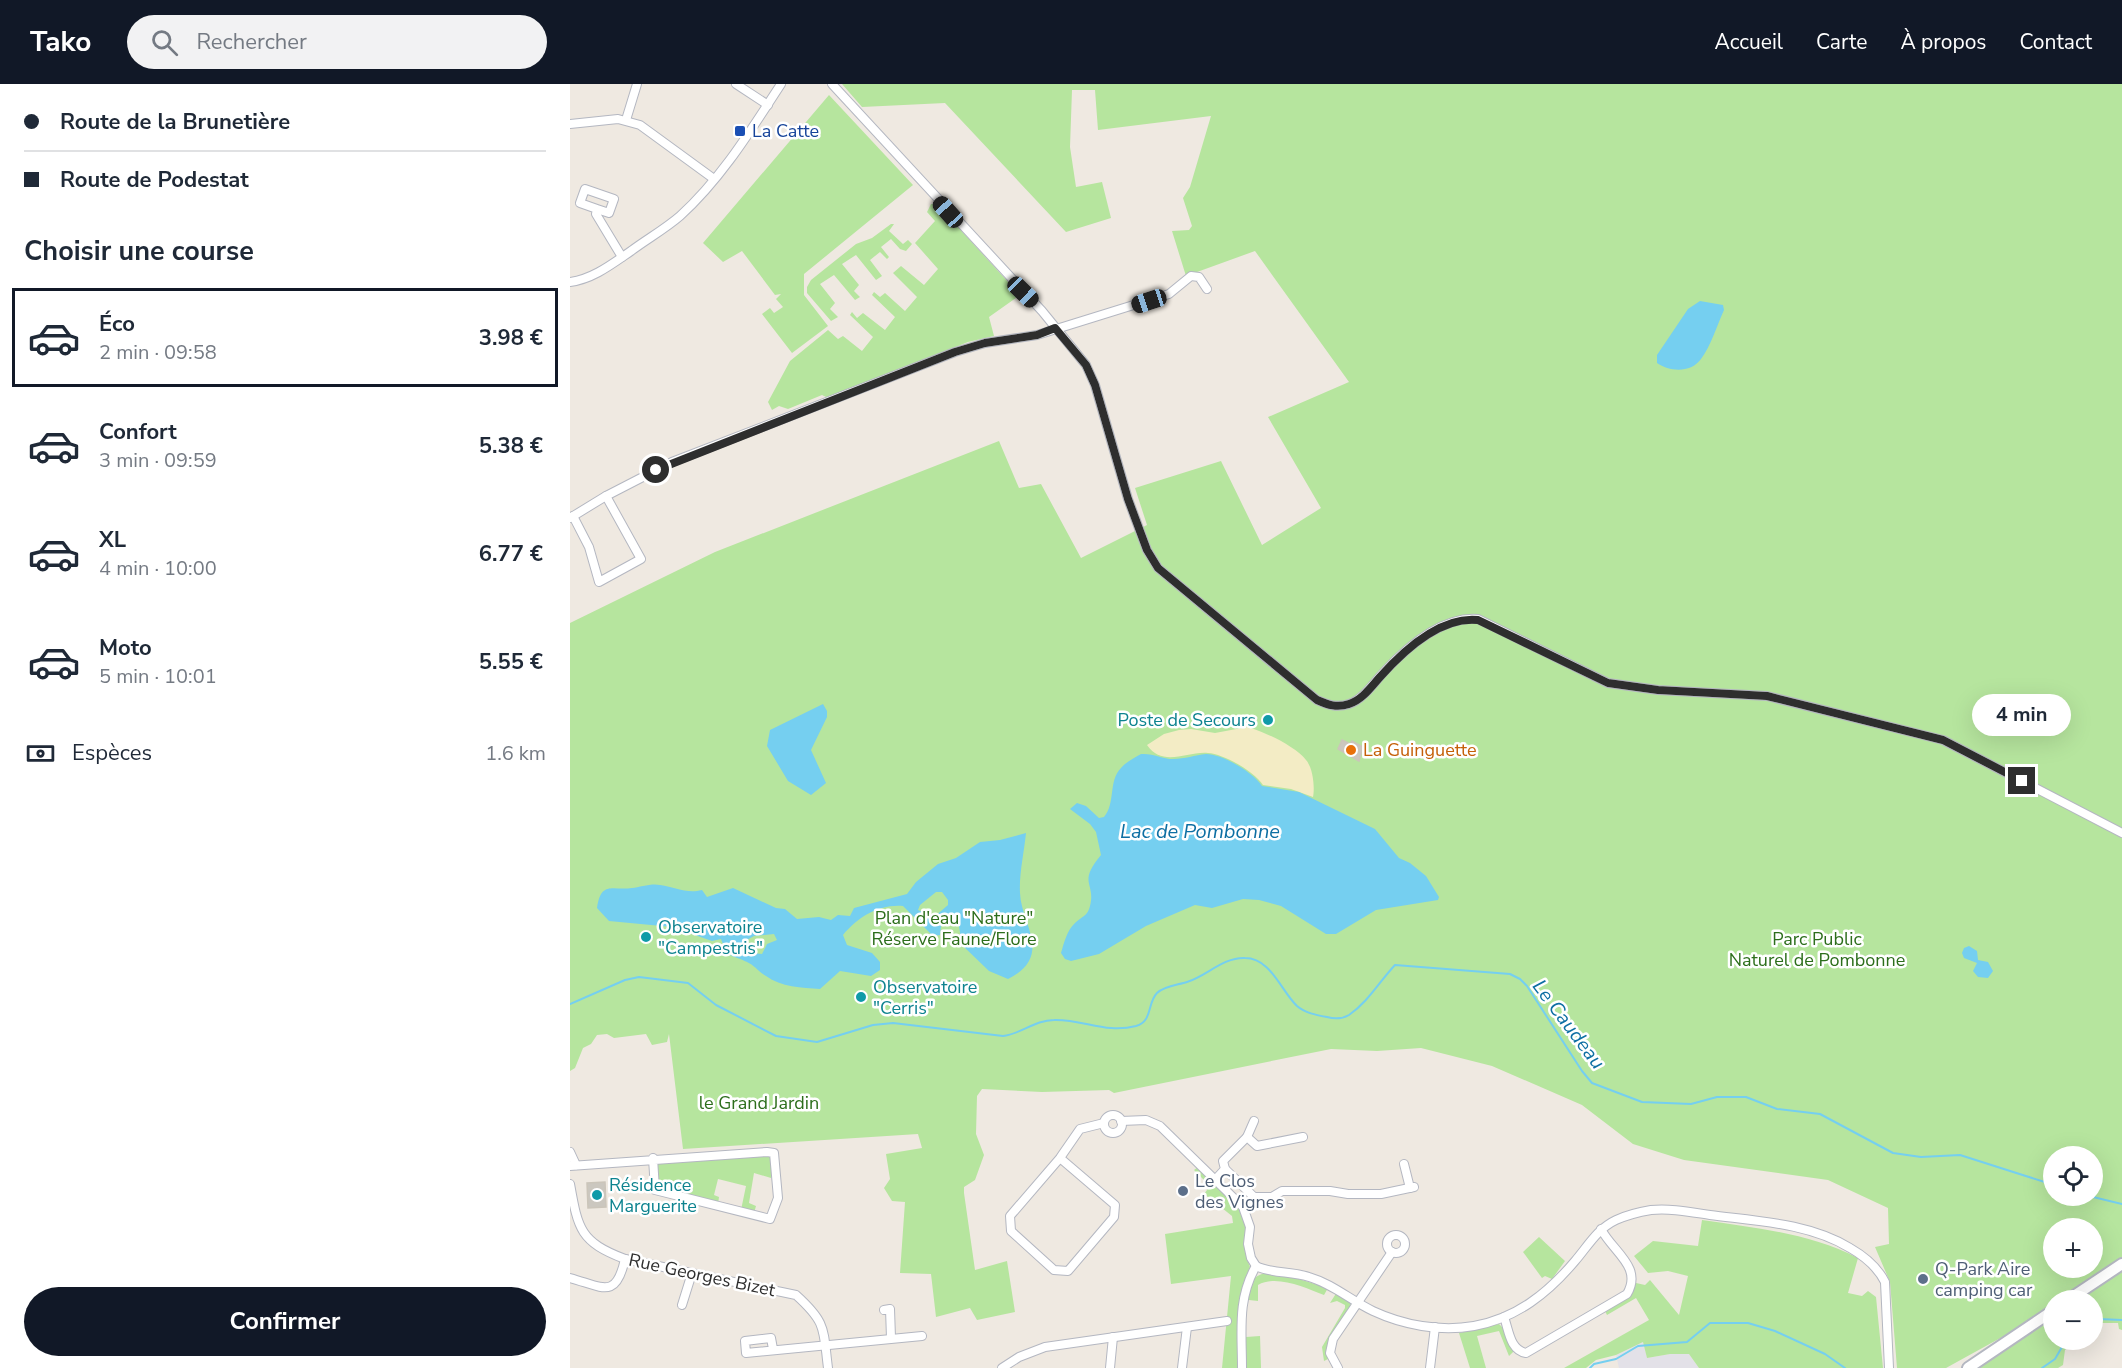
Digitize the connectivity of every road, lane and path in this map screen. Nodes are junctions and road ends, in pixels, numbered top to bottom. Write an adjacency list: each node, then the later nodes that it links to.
1 (637, 84): 6 (street)
2 (736, 84): 5 (street)
3 (781, 84): 5 (street)
4 (832, 84): 13 (street)
5 (768, 105): 8 (street)
6 (626, 120): 7 (street); 8 (street)
7 (570, 124)
8 (714, 179): 10 (street)
9 (597, 209): 10 (street)
10 (622, 257): 11 (street)
11 (570, 282)
12 (1207, 290): 13 (street)
13 (1055, 328): 14 (street); 16 (street)
14 (606, 496): 15 (street); 15 (street)
15 (572, 517)
16 (2122, 833)
17 (1121, 1121): 19 (street); 19 (street); 28 (street)
18 (1254, 1121): 20 (street)
19 (1104, 1123): 24 (street)
20 (1247, 1137): 21 (street); 27 (street)
21 (1303, 1137)
22 (570, 1152): 26 (street)
23 (653, 1158): 23 (street); 26 (street)
24 (1060, 1158): 24 (street)
25 (1404, 1164): 27 (street)
26 (573, 1165)
27 (1225, 1169): 28 (street)
28 (1215, 1180): 34 (street)
29 (570, 1184): 32 (street, Rue Georges Bizet)
30 (1601, 1229): 41 (street); 41 (street); 58 (street)
31 (1392, 1252): 38 (street)
32 (625, 1259): 35 (street, Rue Georges Bizet); 36 (street)
33 (2122, 1264): 37 (main road)
34 (1256, 1266): 38 (street); 55 (street)
35 (692, 1273): 39 (street); 49 (street, Rue Georges Bizet)
36 (570, 1278)
37 (2083, 1290)
38 (1359, 1303): 45 (street); 56 (street)
39 (682, 1305)
40 (884, 1310): 48 (street)
41 (1504, 1317): 45 (street)
42 (2043, 1317): 59 (main road)
43 (1227, 1321): 44 (street)
44 (1187, 1327): 47 (street); 54 (street)
45 (1435, 1327): 57 (street)
46 (922, 1336): 48 (street)
47 (1113, 1337): 52 (street); 53 (street)
48 (891, 1338): 49 (street)
49 (825, 1345): 50 (street); 51 (street, Rue Georges Bizet)
50 (773, 1349)
51 (828, 1368)
52 (1002, 1368)
53 (1110, 1368)
54 (1182, 1368)
55 (1242, 1368)
56 (1338, 1368)
57 (1430, 1368)
58 (1889, 1368)
59 (1968, 1368)

